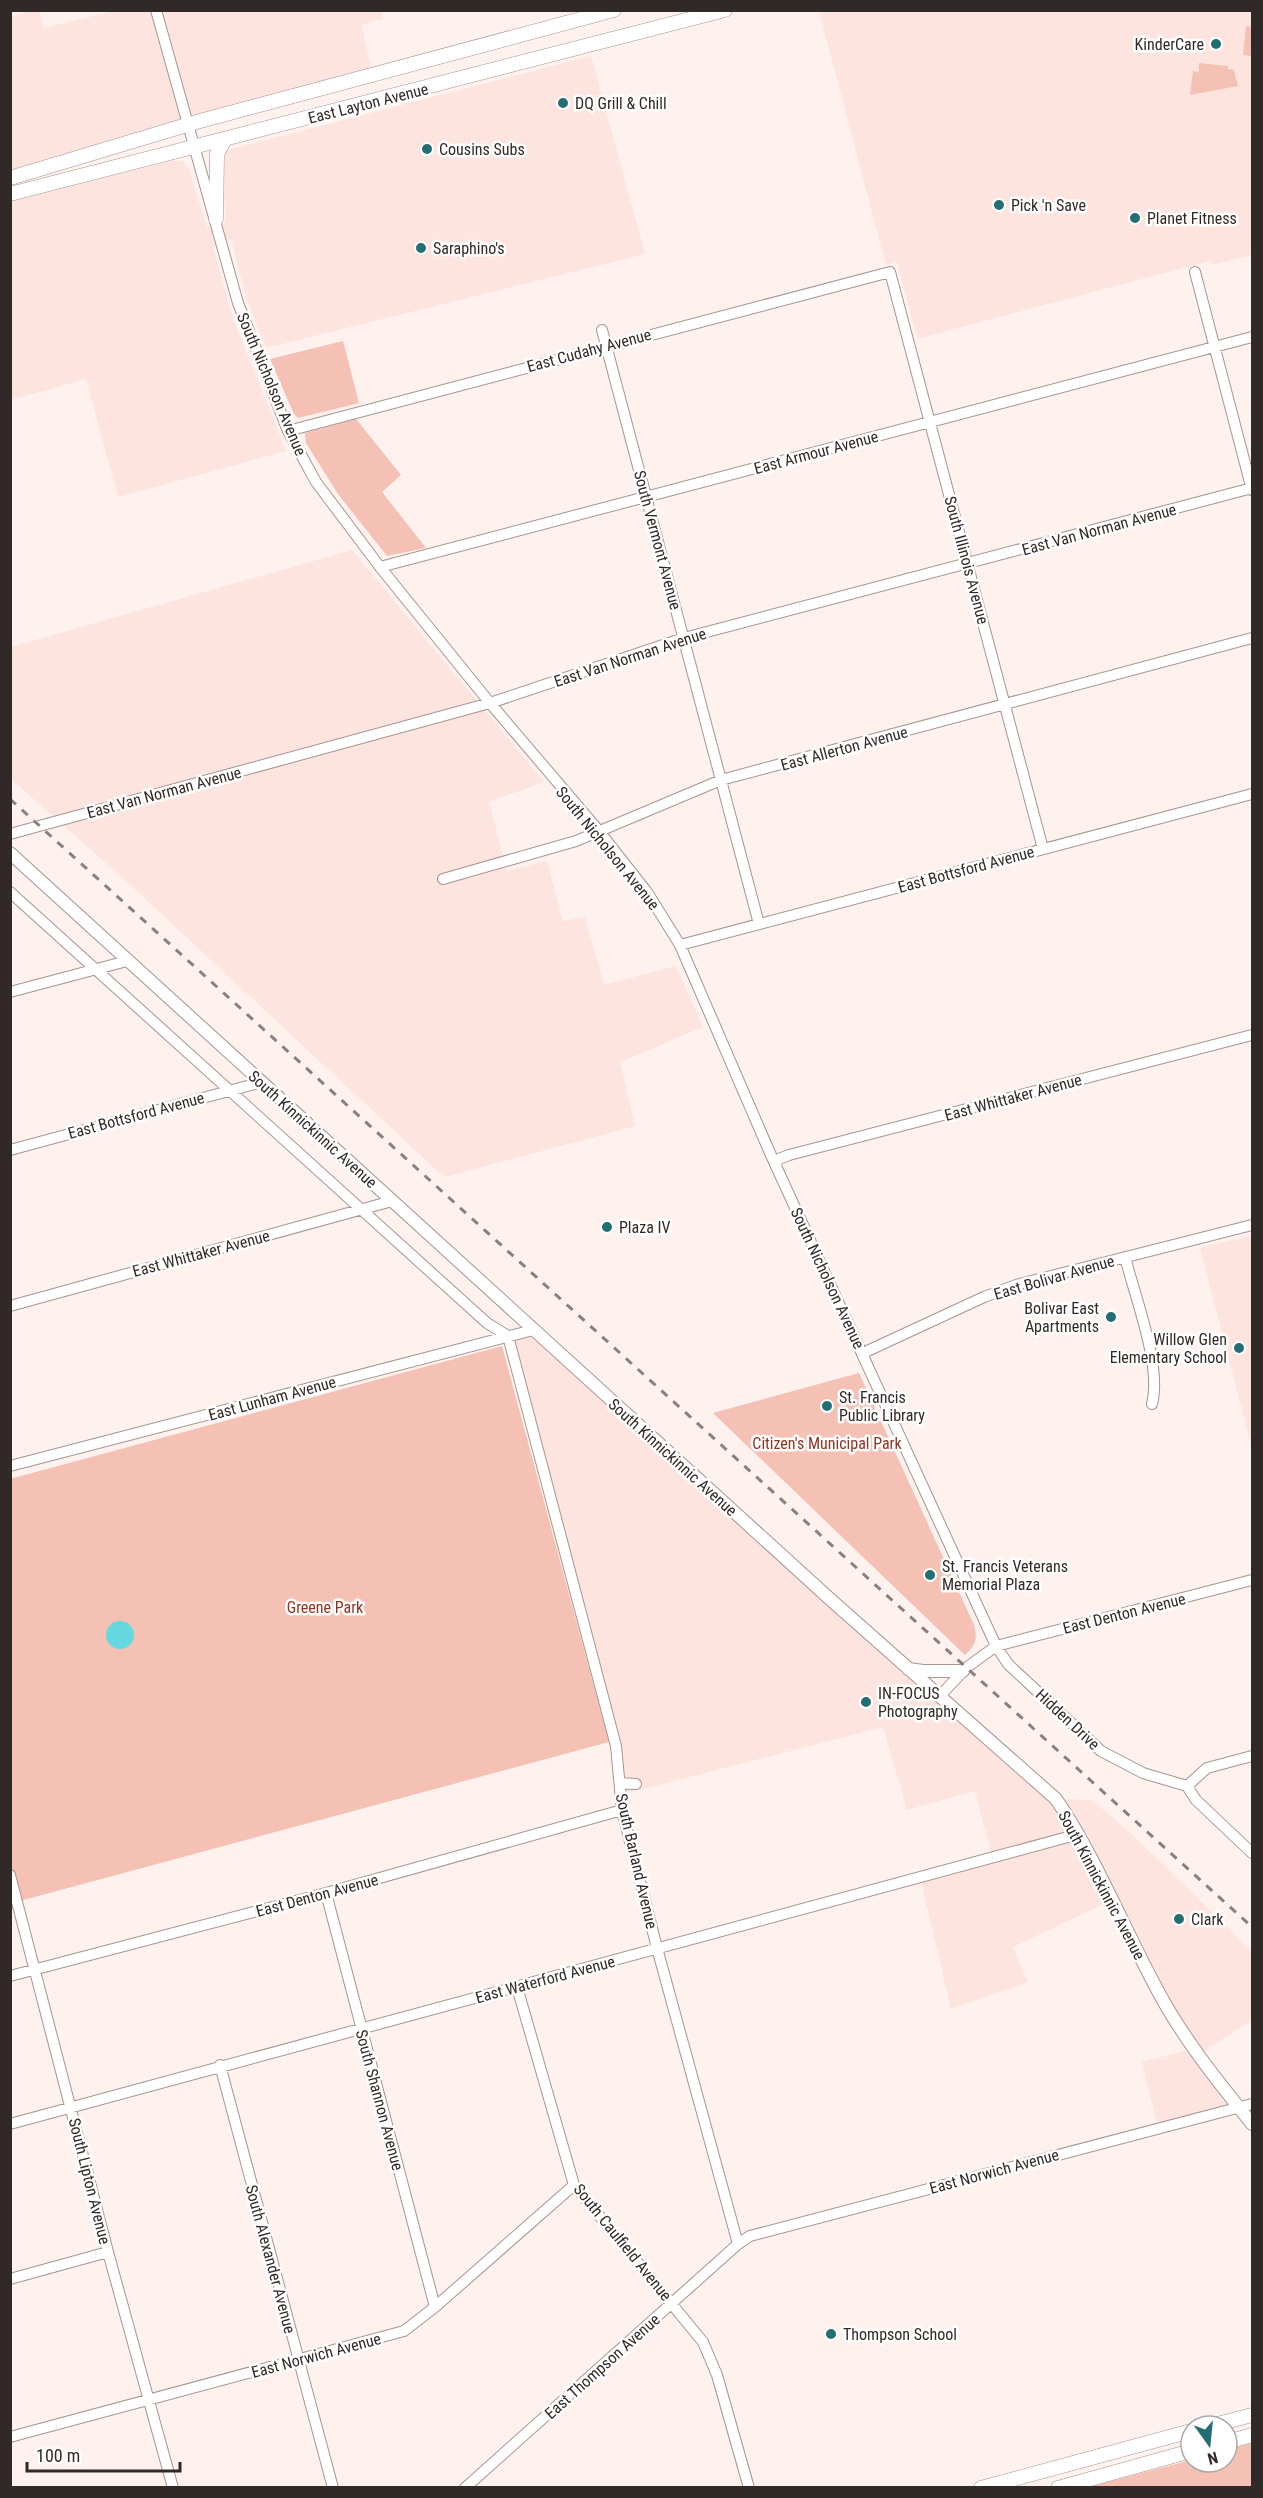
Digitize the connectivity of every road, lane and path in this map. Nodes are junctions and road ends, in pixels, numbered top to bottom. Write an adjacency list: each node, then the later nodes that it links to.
1 (156, 10): 4 (street, South Nicholson Avenue)
2 (614, 10): 4 (main road, East Layton Avenue)
3 (725, 10): 5 (main road, East Layton Avenue)
4 (187, 125): 6 (street, South Nicholson Avenue); 7 (main road, East Layton Avenue)
5 (224, 141): 6 (main road, East Layton Avenue); 9 (main road)
6 (195, 148): 8 (main road, East Layton Avenue); 9 (street, South Nicholson Avenue)
7 (10, 178)
8 (10, 194)
9 (216, 219): 17 (street, South Nicholson Avenue)
10 (890, 272): 14 (street, East Cudahy Avenue); 16 (street, South Illinois Avenue)
11 (1195, 272): 15 (street)
12 (602, 330): 14 (street, South Vermont Avenue)
13 (1252, 337): 15 (street, East Armour Avenue)
14 (607, 346): 17 (street, East Cudahy Avenue); 19 (street, South Vermont Avenue)
15 (1215, 347): 16 (street, East Armour Avenue); 18 (street)
16 (931, 422): 19 (street, East Armour Avenue); 20 (street, South Illinois Avenue)
17 (288, 431): 21 (street, South Nicholson Avenue)
18 (1252, 489): 20 (street, East Van Norman Avenue)
19 (646, 497): 21 (street, East Armour Avenue); 22 (street, South Vermont Avenue)
20 (968, 564): 22 (street, East Van Norman Avenue); 25 (street, South Illinois Avenue)
21 (380, 567): 24 (street, South Nicholson Avenue)
22 (684, 638): 24 (street, East Van Norman Avenue); 26 (street, South Vermont Avenue)
23 (1252, 638): 25 (street, East Allerton Avenue)
24 (490, 703): 28 (street, South Nicholson Avenue); 29 (street, East Van Norman Avenue)
25 (1005, 705): 26 (street, East Allerton Avenue); 30 (street, South Illinois Avenue)
26 (721, 780): 28 (street, East Allerton Avenue); 34 (street, South Vermont Avenue)
27 (1252, 794): 30 (street, East Bottsford Avenue)
28 (599, 831): 32 (street, East Allerton Avenue); 35 (street, South Nicholson Avenue)
29 (10, 834)
30 (1043, 849): 34 (street, East Bottsford Avenue)
31 (10, 853): 36 (street, South Kinnickinnic Avenue)
32 (443, 879)
33 (10, 892): 37 (street, South Kinnickinnic Avenue)
34 (759, 924): 35 (street, East Bottsford Avenue)
35 (680, 945): 43 (street, South Nicholson Avenue)
36 (127, 961): 37 (street); 40 (street, South Kinnickinnic Avenue)
37 (96, 969): 38 (street); 41 (street, South Kinnickinnic Avenue)
38 (10, 992)
39 (1252, 1035): 43 (street, East Whittaker Avenue)
40 (262, 1082): 41 (street, East Bottsford Avenue); 44 (street, South Kinnickinnic Avenue)
41 (230, 1090): 42 (street, East Bottsford Avenue); 45 (street, South Kinnickinnic Avenue)
42 (10, 1150)
43 (774, 1161): 51 (street, South Nicholson Avenue)
44 (392, 1201): 45 (street, East Whittaker Avenue); 49 (street, South Kinnickinnic Avenue)
45 (362, 1209): 48 (street, East Whittaker Avenue); 50 (street, South Kinnickinnic Avenue)
46 (1252, 1225): 47 (street, East Bolivar Avenue)
47 (1125, 1257): 51 (street, East Bolivar Avenue); 52 (street)
48 (10, 1306)
49 (533, 1330): 50 (street, East Lunham Avenue); 56 (street, South Kinnickinnic Avenue)
50 (508, 1336): 53 (street, East Lunham Avenue); 60 (street, South Barland Avenue)
51 (863, 1353): 55 (street, South Nicholson Avenue)
52 (1152, 1404)
53 (10, 1466)
54 (1252, 1580): 55 (street, East Denton Avenue)
55 (996, 1646): 57 (street); 62 (street, Hidden Drive)
56 (907, 1668): 57 (street); 58 (street, South Kinnickinnic Avenue)
57 (963, 1671): 58 (street)
58 (939, 1697): 64 (street, South Kinnickinnic Avenue)
59 (1252, 1756): 62 (street)
60 (620, 1783): 61 (street); 63 (street, South Barland Avenue)
61 (636, 1784)
62 (1187, 1786): 65 (street)
63 (622, 1810): 67 (street, East Denton Avenue); 68 (street, South Barland Avenue)
64 (1079, 1834): 68 (street, East Waterford Avenue); 76 (street, South Kinnickinnic Avenue)
65 (1252, 1853)
66 (10, 1875): 69 (street, South Lipton Avenue)
67 (326, 1893): 69 (street, East Denton Avenue); 72 (street, South Shannon Avenue)
68 (657, 1948): 71 (street, East Waterford Avenue); 80 (street, South Barland Avenue)
69 (36, 1970): 70 (street, East Denton Avenue); 75 (street, South Lipton Avenue)
70 (10, 1976)
71 (517, 1987): 72 (street, East Waterford Avenue); 79 (street, South Caulfield Avenue)
72 (362, 2028): 73 (street, East Waterford Avenue); 84 (street, South Shannon Avenue)
73 (220, 2066): 75 (street, East Waterford Avenue); 85 (street, South Alexander Avenue)
74 (1252, 2104): 76 (street, East Norwich Avenue)
75 (71, 2106): 77 (street, East Waterford Avenue); 81 (street, South Lipton Avenue)
76 (1239, 2108): 78 (street, South Kinnickinnic Avenue); 80 (street, East Norwich Avenue)
77 (10, 2124)
78 (1252, 2124)
79 (574, 2185): 83 (street, South Caulfield Avenue); 84 (street, East Norwich Avenue)
80 (738, 2244): 83 (street, East Thompson Avenue)
81 (108, 2252): 82 (street); 86 (street, South Lipton Avenue)
82 (10, 2279)
83 (673, 2302): 92 (street, East Thompson Avenue); 93 (street, South Caulfield Avenue)
84 (435, 2307): 85 (street, East Norwich Avenue)
85 (298, 2360): 86 (street, East Norwich Avenue); 91 (street, South Alexander Avenue)
86 (149, 2400): 88 (street, East Norwich Avenue); 90 (street, South Lipton Avenue)
87 (1179, 2434): 94 (main road)
88 (10, 2437)
89 (1179, 2454): 95 (main road)
90 (173, 2487)
91 (333, 2487)
92 (465, 2487)
93 (749, 2487)
94 (981, 2487)
95 (1058, 2487)

